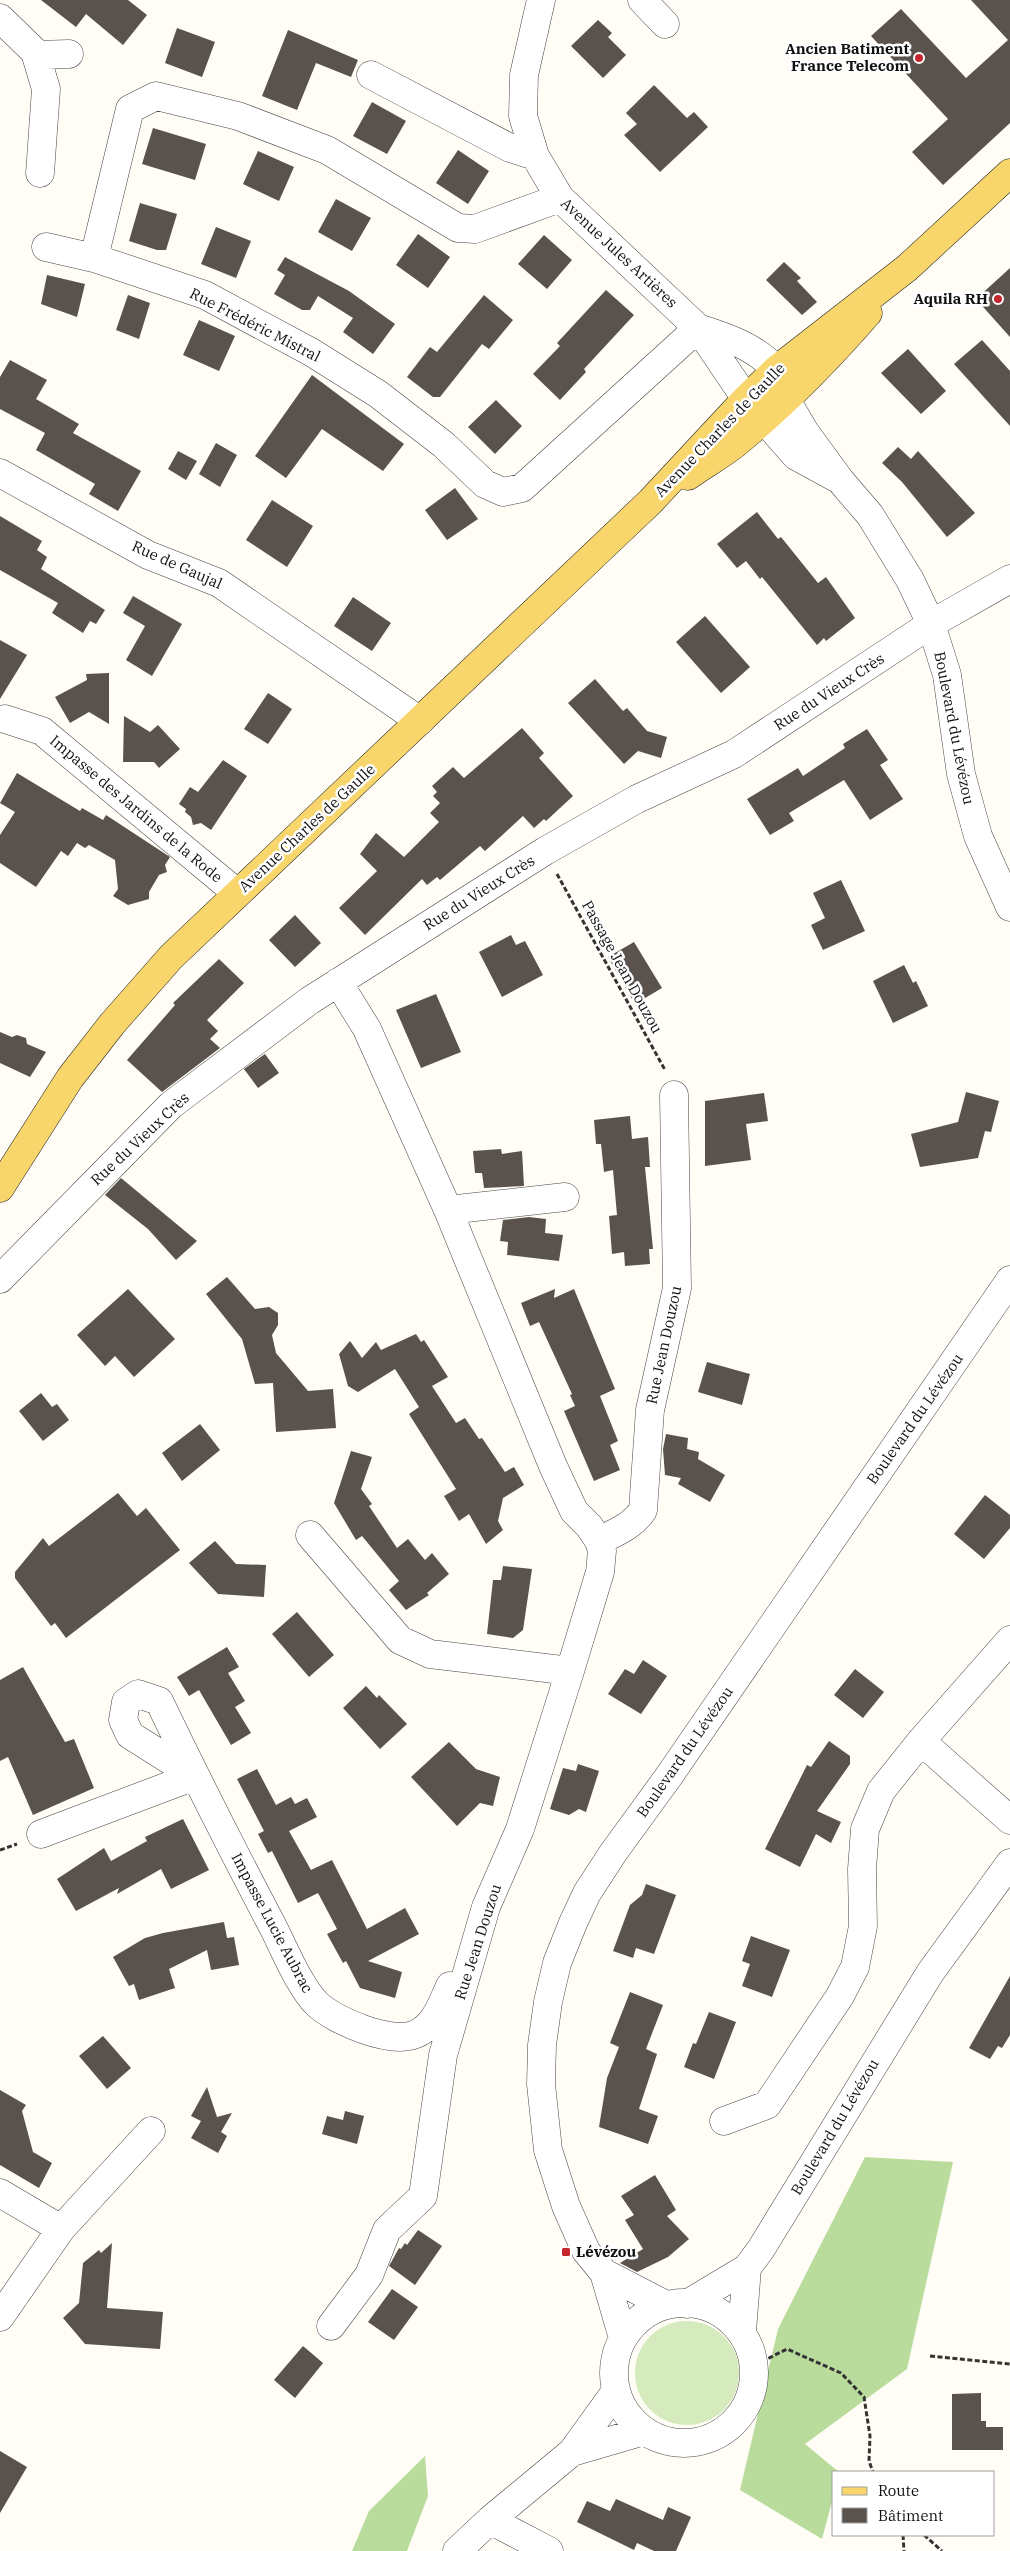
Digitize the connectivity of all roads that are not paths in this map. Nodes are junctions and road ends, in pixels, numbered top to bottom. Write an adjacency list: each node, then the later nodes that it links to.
1 (541, 0): 8 (street, Avenue Jules Artières)
2 (642, 0): 4 (street)
3 (0, 18): 5 (street)
4 (665, 24)
5 (28, 38): 6 (street); 9 (street)
6 (69, 54)
7 (371, 75): 8 (street)
8 (535, 156): 11 (street, Avenue Jules Artières)
9 (40, 173)
10 (1010, 173): 14 (main road, Avenue Charles de Gaulle)
11 (560, 198): 13 (street); 15 (street, Avenue Jules Artières)
12 (46, 247): 13 (street, Rue Frédéric Mistral)
13 (94, 258): 15 (street, Rue Frédéric Mistral)
14 (907, 268): 16 (main road, Avenue Charles de Gaulle); 16 (main road, Avenue Charles de Gaulle)
15 (698, 328): 16 (street, Avenue Jules Artières); 17 (street, Avenue Jules Artières)
16 (781, 385): 17 (main road, Avenue Charles de Gaulle); 19 (street, Boulevard du Lévézou)
17 (754, 409): 19 (street, Boulevard du Lévézou); 20 (main road, Avenue Charles de Gaulle); 20 (main road, Avenue Charles de Gaulle)
18 (0, 473): 24 (street, Rue de Gaujal)
19 (840, 480): 22 (street, Boulevard du Lévézou)
20 (651, 500): 24 (main road, Avenue Charles de Gaulle)
21 (1010, 579): 22 (street, Rue du Vieux Crès)
22 (932, 624): 26 (street, Boulevard du Lévézou); 27 (street, Rue du Vieux Crès)
23 (5, 719): 25 (street, Impasse des Jardins de la Rode)
24 (420, 721): 25 (main road, Avenue Charles de Gaulle)
25 (237, 893): 29 (main road, Avenue Charles de Gaulle)
26 (1010, 907)
27 (338, 982): 31 (street); 32 (street, Rue du Vieux Crès)
28 (674, 1095): 35 (street, Rue Jean Douzou)
29 (0, 1188)
30 (565, 1197): 31 (street)
31 (448, 1210): 35 (street)
32 (0, 1279)
33 (1010, 1280): 48 (street, Boulevard du Lévézou)
34 (310, 1535): 37 (street)
35 (599, 1541): 37 (street, Rue Jean Douzou)
36 (1010, 1640): 38 (street)
37 (570, 1670): 42 (street, Rue Jean Douzou)
38 (921, 1741): 39 (street); 43 (street)
39 (1010, 1820)
40 (41, 1834): 42 (street, Impasse Lucie Aubrac)
41 (1010, 1863): 47 (street, Boulevard du Lévézou)
42 (486, 1907): 51 (street, Rue Jean Douzou)
43 (724, 2121)
44 (150, 2131): 46 (street)
45 (0, 2193): 46 (street)
46 (61, 2229): 50 (street)
47 (747, 2268): 49 (street, Boulevard du Lévézou); 52 (street)
48 (604, 2273): 49 (street, Boulevard du Lévézou); 53 (street, Boulevard du Lévézou)
49 (676, 2304): 52 (street); 53 (street)
50 (0, 2317)
51 (331, 2326)
52 (742, 2331): 55 (street)
53 (623, 2338): 54 (street)
54 (616, 2391): 55 (street); 56 (street)
55 (644, 2431): 56 (street)
56 (572, 2452): 57 (street)
57 (490, 2520): 58 (street); 59 (street)
58 (458, 2551)
59 (549, 2551)

